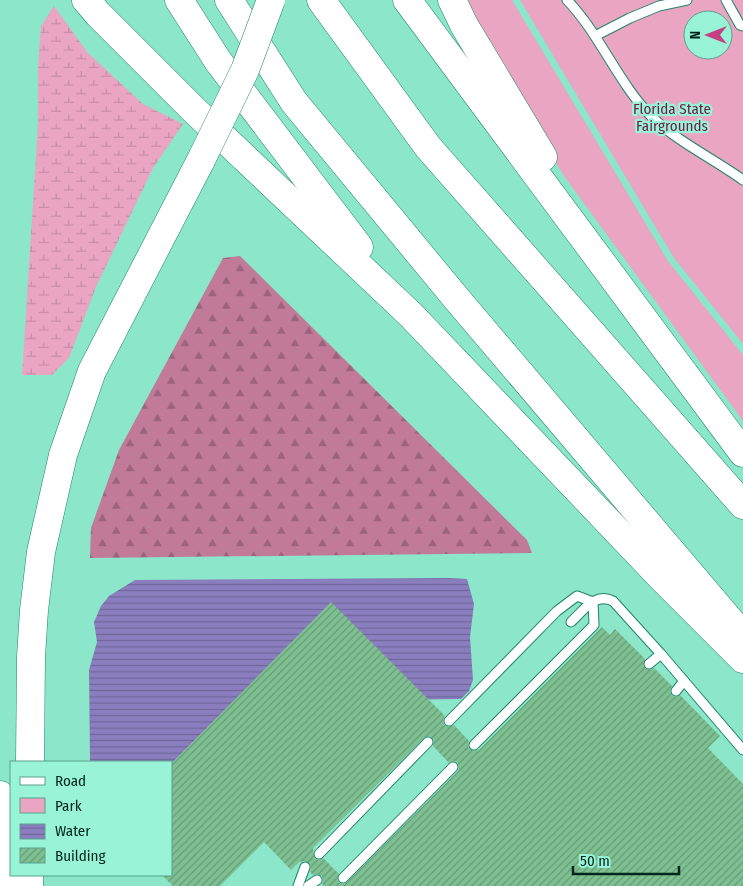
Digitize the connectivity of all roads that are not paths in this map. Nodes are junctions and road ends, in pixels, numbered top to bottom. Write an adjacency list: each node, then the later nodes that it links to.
1 (86, 0): 15 (main road)
2 (180, 0): 15 (main road)
3 (229, 0): 20 (main road)
4 (271, 0): 30 (main road, bridge)
5 (321, 0): 17 (main road)
6 (407, 0): 14 (main road)
7 (452, 0): 14 (main road)
8 (567, 0): 12 (lane)
9 (687, 0): 12 (lane)
10 (726, 0): 11 (lane)
11 (743, 26)
12 (595, 36): 13 (lane)
13 (743, 180)
14 (625, 294): 16 (main road)
15 (410, 315): 22 (main road)
16 (743, 453)
17 (743, 505)
18 (593, 602): 19 (lane); 21 (lane); 26 (lane); 28 (lane)
19 (572, 622)
20 (743, 636)
21 (661, 654): 23 (lane); 24 (lane)
22 (743, 660)
23 (649, 664)
24 (684, 680): 25 (lane); 29 (lane)
25 (676, 691)
26 (450, 721)
27 (428, 742): 33 (lane)
28 (474, 746)
29 (743, 750)
30 (30, 761)
31 (453, 767): 35 (lane)
32 (0, 795): 36 (main road)
33 (319, 854)
34 (305, 867): 37 (lane)
35 (342, 878)
36 (3, 886)
37 (298, 886)

